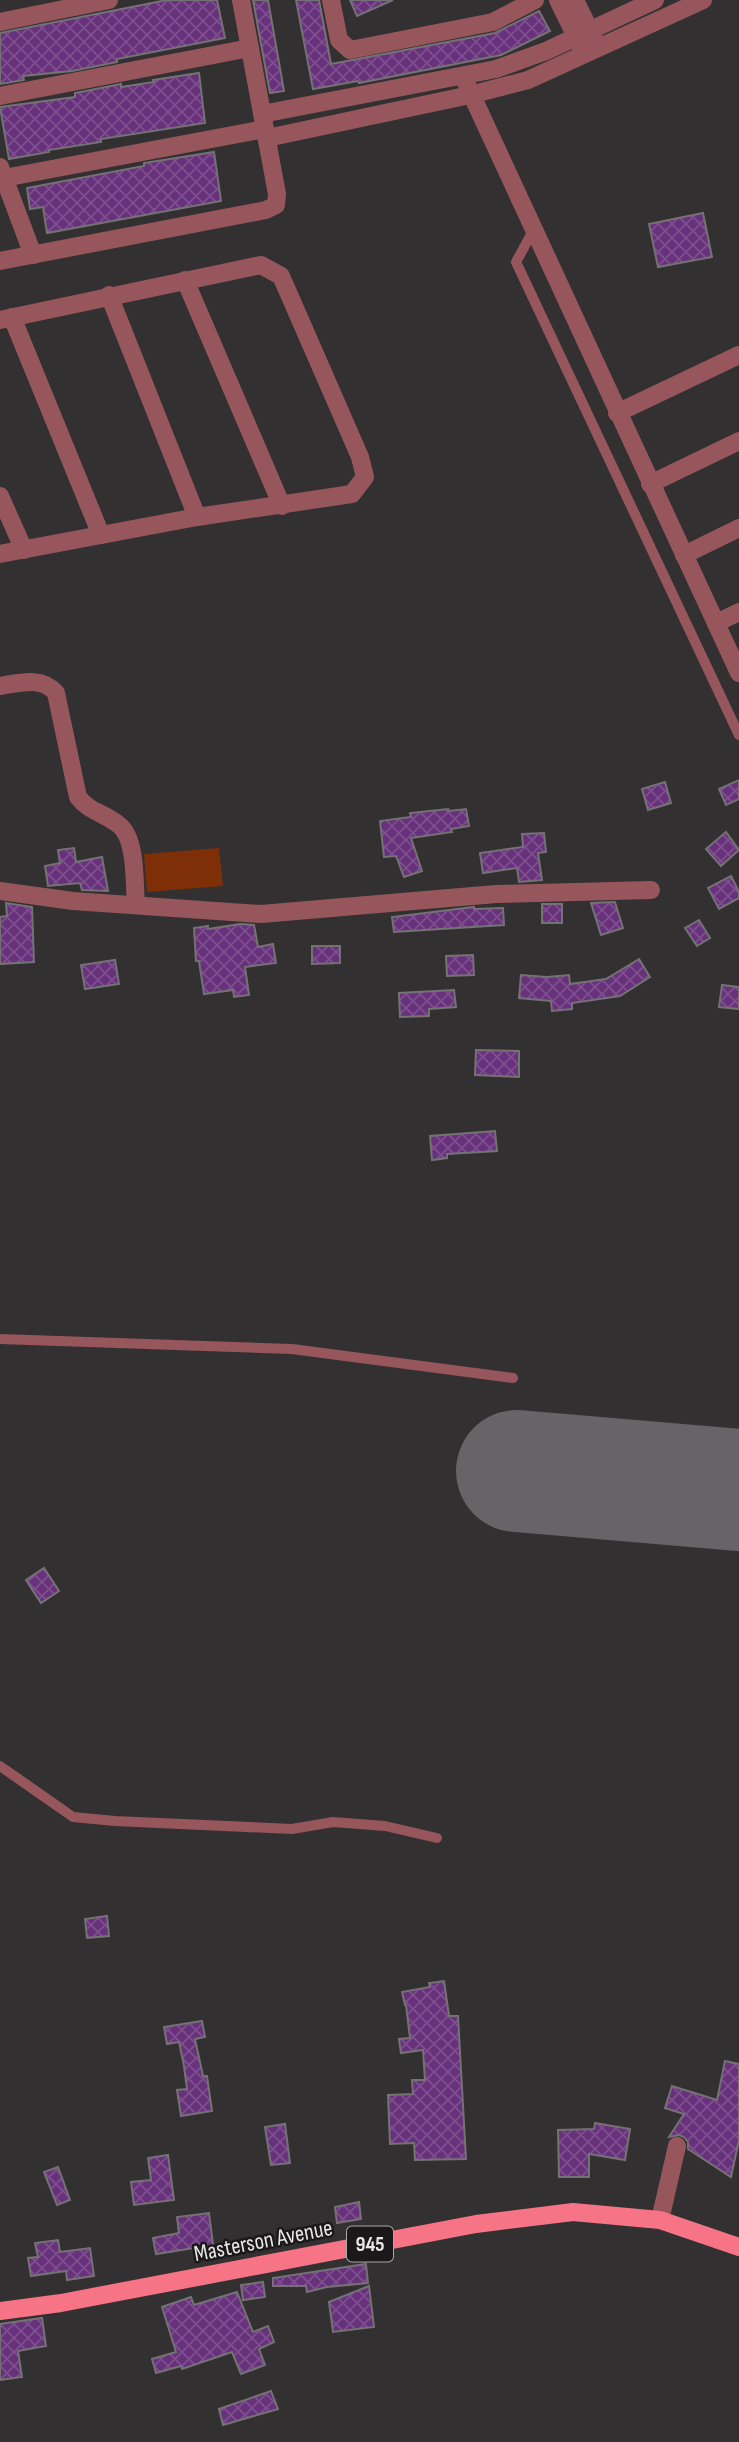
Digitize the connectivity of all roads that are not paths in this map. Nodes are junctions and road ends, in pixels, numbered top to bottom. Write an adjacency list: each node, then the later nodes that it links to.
1 (109, 0): 9 (street)
2 (241, 0): 11 (street)
3 (331, 0): 4 (street)
4 (535, 0)
5 (558, 0): 10 (street)
6 (575, 0): 10 (street)
7 (655, 0): 10 (street)
8 (703, 0): 12 (street)
9 (0, 23)
10 (583, 34): 12 (street); 13 (street)
11 (250, 48): 15 (street); 17 (street)
12 (592, 52): 14 (street)
13 (463, 76): 14 (street); 16 (street)
14 (470, 95): 18 (street); 20 (street)
15 (0, 96)
16 (299, 107): 17 (street); 18 (street)
17 (265, 127): 18 (street); 19 (street); 21 (street)
18 (304, 131)
19 (2, 172): 21 (street)
20 (533, 231): 27 (street); 42 (lane)
21 (33, 255): 22 (street)
22 (0, 261)
23 (185, 280): 24 (street); 31 (street); 31 (street)
24 (109, 295): 25 (street); 32 (street)
25 (6, 318): 34 (street)
26 (739, 355): 27 (street)
27 (617, 413): 29 (street)
28 (739, 441): 29 (street)
29 (650, 484): 37 (street)
30 (0, 496): 35 (street)
31 (282, 506): 32 (street)
32 (197, 517): 34 (street)
33 (739, 528): 37 (street)
34 (101, 534): 35 (street)
35 (24, 551): 36 (street)
36 (0, 554)
37 (684, 555): 39 (street)
38 (739, 612): 39 (street)
39 (716, 623): 40 (street)
40 (739, 673)
41 (0, 686): 45 (street)
42 (739, 735)
43 (651, 890): 45 (street)
44 (0, 891): 45 (street)
45 (136, 905)
46 (0, 1339): 47 (lane)
47 (513, 1378)
48 (0, 1766): 49 (lane)
49 (437, 1838)
50 (677, 2146): 51 (street)
51 (660, 2220): 52 (main road, Masterson Avenue / 945); 53 (main road, Masterson Avenue / 945)
52 (739, 2247)
53 (0, 2311)

